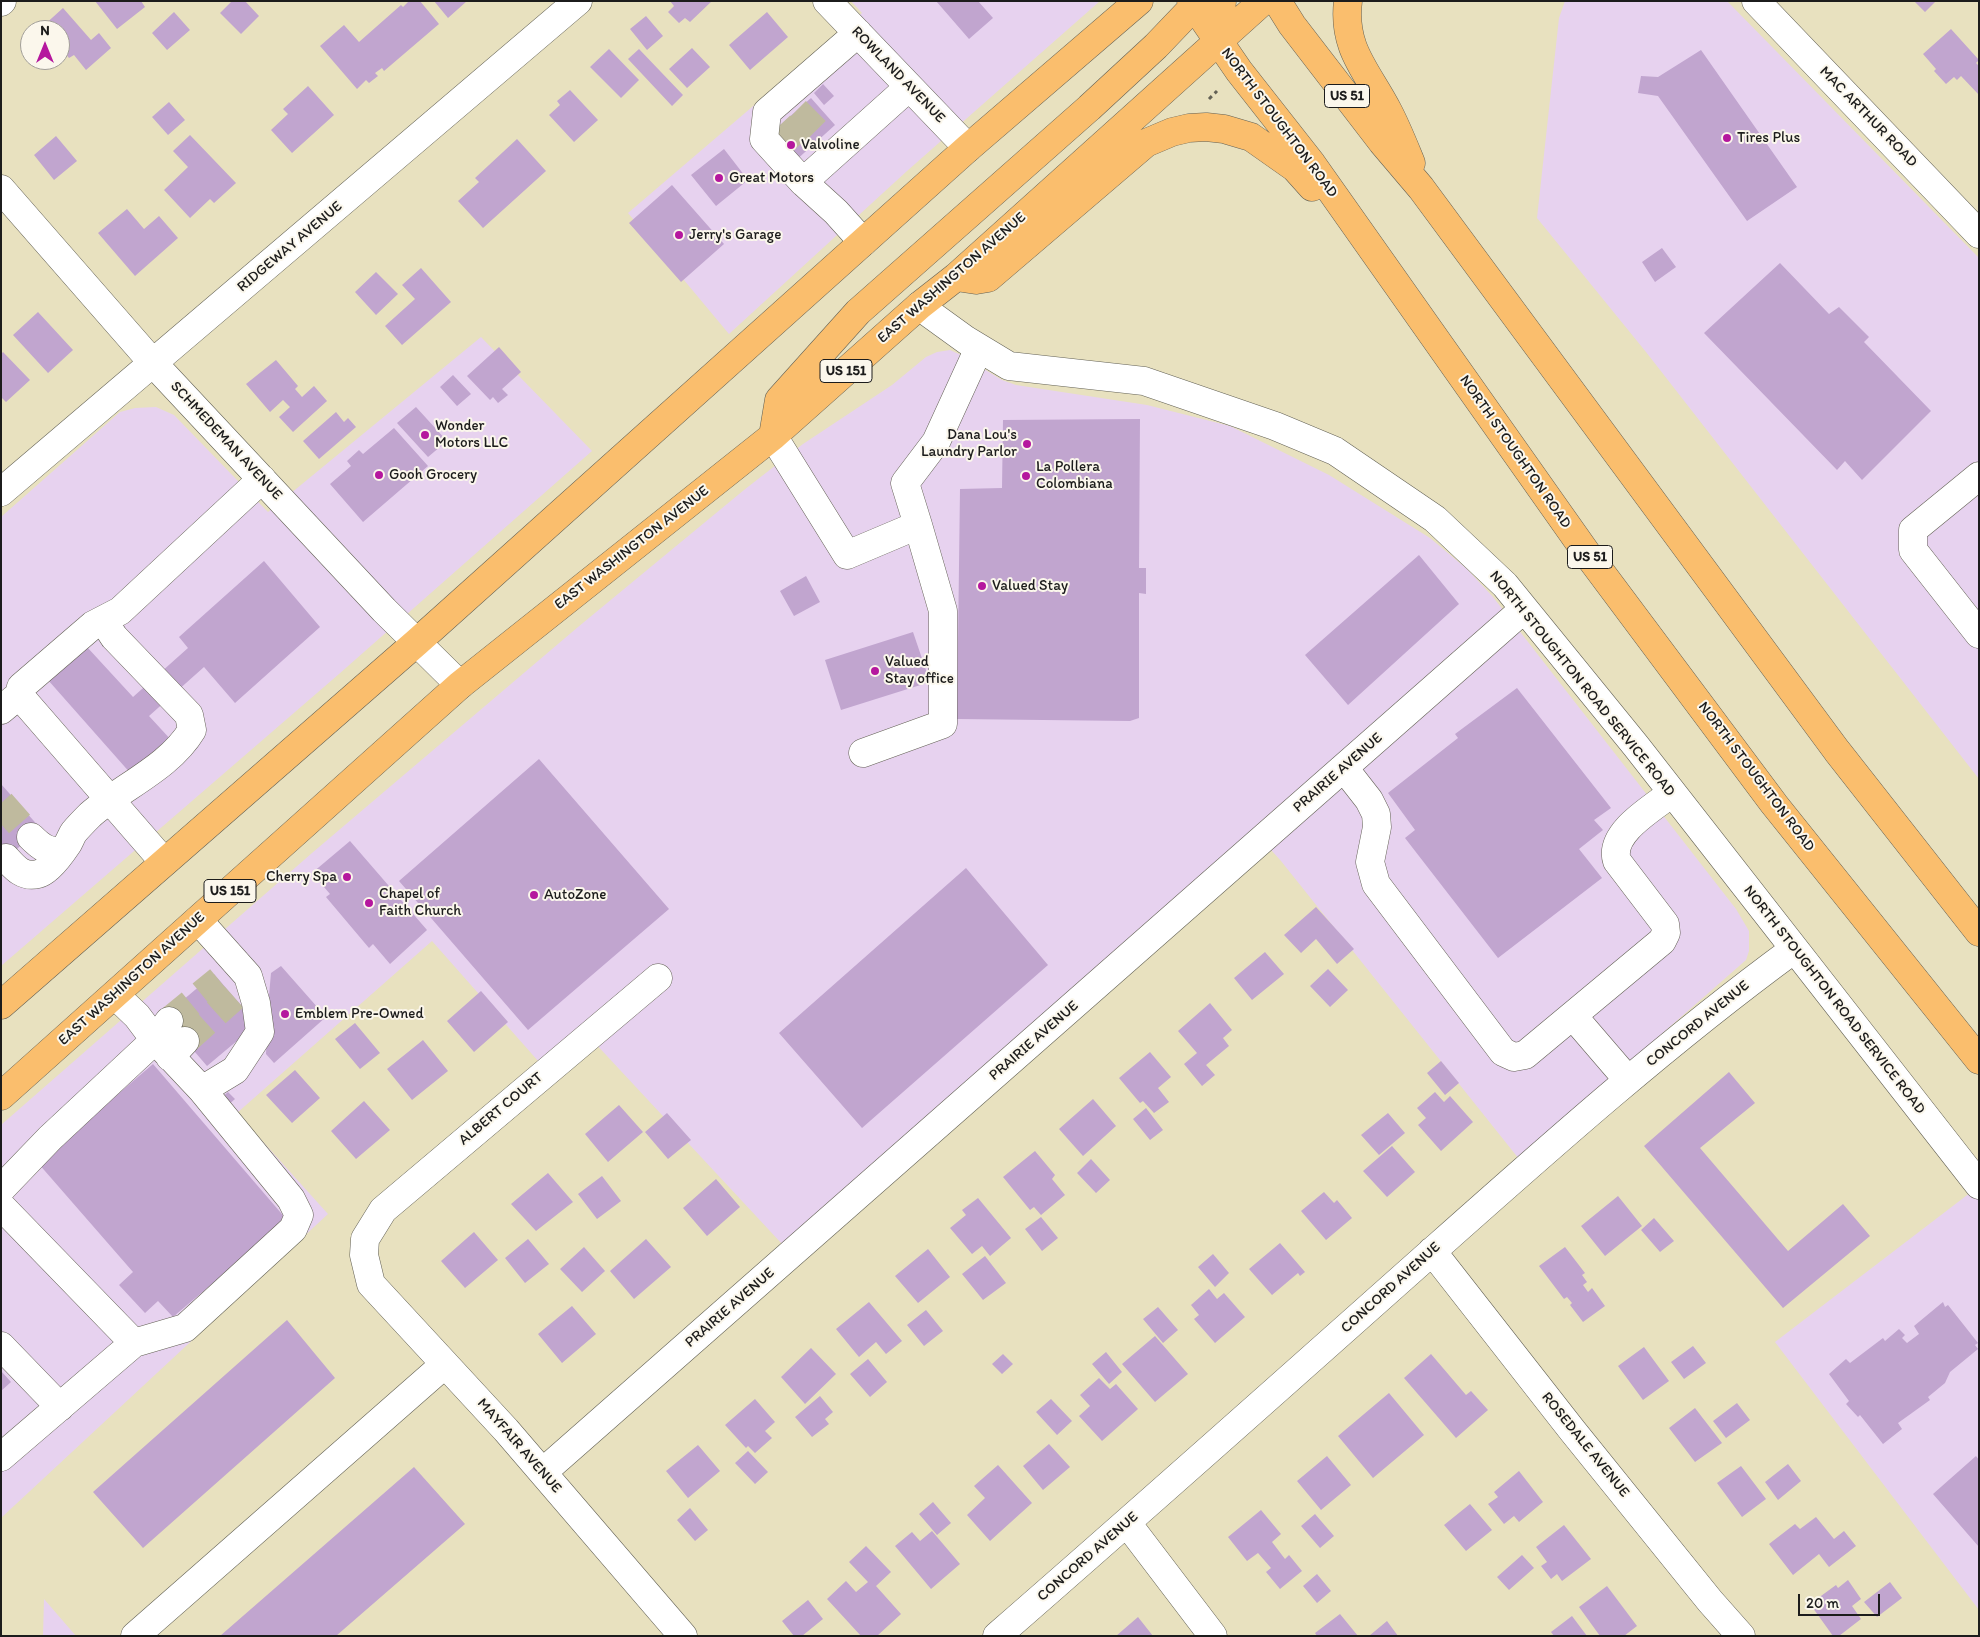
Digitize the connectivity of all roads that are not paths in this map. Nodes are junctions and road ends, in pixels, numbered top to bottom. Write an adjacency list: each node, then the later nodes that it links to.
1 (578, 1): 23 (street, RIDGEWAY AVENUE)
2 (827, 1): 10 (street, ROWLAND AVENUE)
3 (1139, 1): 13 (main road)
4 (1222, 1): 11 (main road)
5 (1263, 1): 11 (main road, EAST WASHINGTON AVENUE / US 151)
6 (1277, 1): 15 (main road, US 51)
7 (1348, 1): 15 (main road)
8 (1756, 1): 17 (street, MAC ARTHUR ROAD)
9 (1195, 3): 11 (main road, NORTH STOUGHTON ROAD / US 51); 24 (main road)
10 (858, 33): 12 (street, ROWLAND AVENUE); 14 (street)
11 (1218, 40): 19 (main road, EAST WASHINGTON AVENUE / US 151); 20 (main road, NORTH STOUGHTON ROAD / US 51)
12 (909, 87): 13 (street, ROWLAND AVENUE); 14 (street)
13 (968, 148): 18 (main road)
14 (817, 158): 18 (street)
15 (1421, 188): 44 (main road, US 51)
16 (1, 189): 23 (street, SCHMEDEMAN AVENUE)
17 (1979, 234)
18 (863, 242): 32 (main road)
19 (956, 277): 20 (main road); 21 (main road, EAST WASHINGTON AVENUE / US 151)
20 (1400, 290): 51 (main road, NORTH STOUGHTON ROAD / US 51)
21 (919, 306): 22 (street, NORTH STOUGHTON ROAD SERVICE ROAD); 24 (main road, EAST WASHINGTON AVENUE / US 151)
22 (979, 348): 28 (street); 29 (street, NORTH STOUGHTON ROAD SERVICE ROAD)
23 (153, 363): 26 (street, SCHMEDEMAN AVENUE); 27 (street, RIDGEWAY AVENUE)
24 (773, 436): 28 (street); 33 (main road, EAST WASHINGTON AVENUE / US 151)
25 (1979, 476): 31 (street)
26 (262, 479): 30 (street); 32 (street, SCHMEDEMAN AVENUE)
27 (1, 492)
28 (918, 525): 35 (street)
29 (1524, 609): 36 (street, PRAIRIE AVENUE); 37 (street, NORTH STOUGHTON ROAD SERVICE ROAD)
30 (102, 620): 34 (street); 38 (street)
31 (1979, 634)
32 (416, 642): 33 (street, SCHMEDEMAN AVENUE); 42 (main road)
33 (460, 685): 43 (main road, EAST WASHINGTON AVENUE / US 151)
34 (10, 703): 38 (street)
35 (863, 753)
36 (1344, 768): 49 (street); 65 (street, PRAIRIE AVENUE)
37 (1672, 793): 45 (street, NORTH STOUGHTON ROAD SERVICE ROAD); 49 (street)
38 (111, 799): 40 (street); 42 (street)
39 (32, 837): 40 (street)
40 (62, 852): 41 (street)
41 (6, 858)
42 (164, 862): 48 (main road)
43 (198, 920): 47 (main road, EAST WASHINGTON AVENUE / US 151); 53 (street)
44 (1979, 932)
45 (1793, 950): 52 (street, CONCORD AVENUE); 55 (street, NORTH STOUGHTON ROAD SERVICE ROAD)
46 (658, 978): 59 (street, ALBERT COURT)
47 (114, 995): 50 (street); 54 (main road, EAST WASHINGTON AVENUE / US 151)
48 (1, 1005)
49 (1572, 1016): 52 (street)
50 (170, 1040): 53 (street); 56 (street)
51 (1979, 1060)
52 (1628, 1080): 58 (street, CONCORD AVENUE)
53 (202, 1090): 60 (street)
54 (1, 1096)
55 (1979, 1185)
56 (1, 1189)
57 (1, 1206): 60 (street)
58 (1432, 1251): 66 (street, CONCORD AVENUE); 71 (street, ROSEDALE AVENUE)
59 (364, 1255): 62 (street, MAYFAIR AVENUE)
60 (134, 1343): 63 (street)
61 (1, 1346): 63 (street)
62 (445, 1364): 65 (street, MAYFAIR AVENUE); 67 (street)
63 (60, 1407): 64 (street)
64 (1, 1457)
65 (543, 1472): 68 (street, MAYFAIR AVENUE)
66 (1127, 1523): 69 (street, CONCORD AVENUE); 70 (street)
67 (136, 1636)
68 (683, 1636)
69 (997, 1636)
70 (1213, 1636)
71 (1741, 1636)

